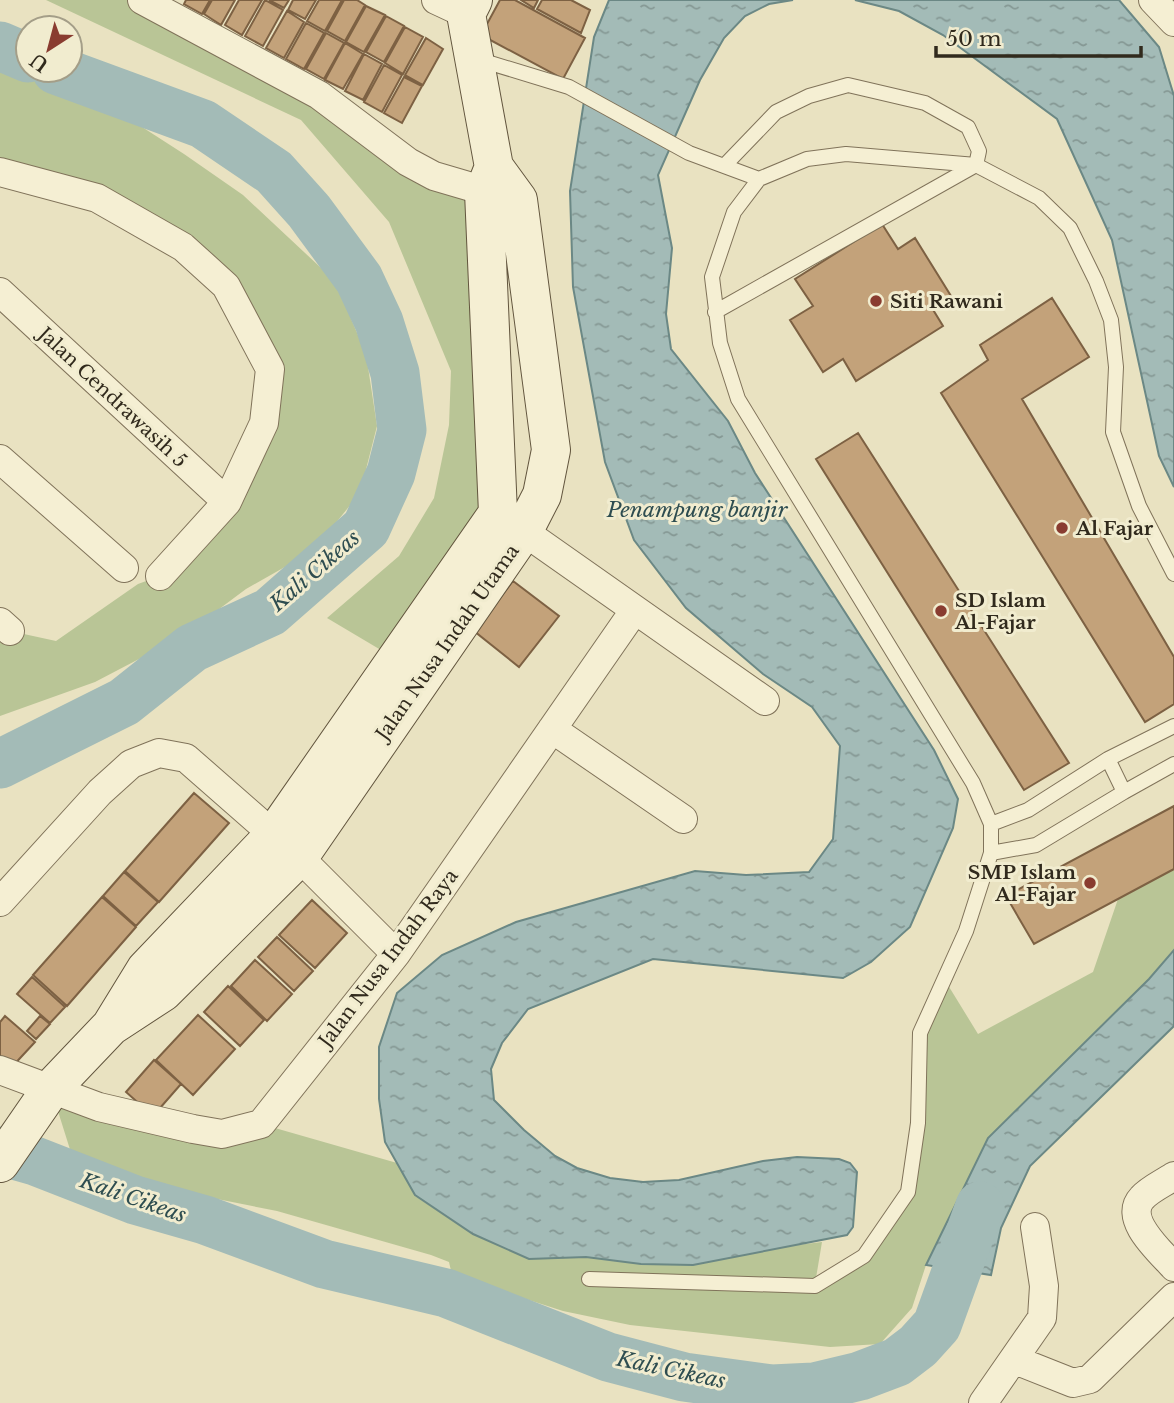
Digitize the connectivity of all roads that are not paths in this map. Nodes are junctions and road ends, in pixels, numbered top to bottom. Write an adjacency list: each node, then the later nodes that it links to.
1 (142, 0): 10 (street)
2 (1153, 0): 4 (street)
3 (458, 5): 5 (street, Jalan Nusa Indah Utama)
4 (1174, 22)
5 (472, 58): 6 (lane); 10 (street, Jalan Nusa Indah Utama)
6 (725, 164): 7 (lane); 9 (lane)
7 (976, 165): 9 (lane); 12 (lane); 17 (lane)
8 (0, 172): 14 (street)
9 (759, 179): 12 (lane)
10 (499, 186): 15 (street, Jalan Nusa Indah Utama); 15 (street, Jalan Nusa Indah Utama)
11 (0, 292): 14 (street, Jalan Cendrawasih 5)
12 (715, 312): 27 (lane)
13 (0, 459): 16 (street)
14 (227, 502): 18 (street)
15 (511, 522): 19 (street); 28 (street, Jalan Nusa Indah Utama)
16 (124, 568)
17 (1174, 574)
18 (160, 576)
19 (634, 611): 20 (street); 22 (street, Jalan Nusa Indah Raya)
20 (765, 701)
21 (1174, 726): 23 (lane)
22 (552, 729): 26 (street); 31 (street, Jalan Nusa Indah Raya)
23 (1108, 759): 25 (lane); 27 (lane)
24 (1174, 764): 25 (lane)
25 (1124, 792): 29 (lane)
26 (683, 818)
27 (991, 824): 29 (lane)
28 (286, 846): 30 (street); 31 (street); 33 (street, Jalan Nusa Indah Utama)
29 (991, 853): 38 (lane)
30 (0, 902)
31 (396, 954): 33 (street, Jalan Nusa Indah Raya)
32 (0, 1070): 33 (street, Jalan Nusa Indah Raya)
33 (45, 1097): 34 (street, Jalan Nusa Indah Utama)
34 (0, 1163)
35 (1174, 1176): 37 (street)
36 (1035, 1227): 40 (street)
37 (1174, 1267)
38 (589, 1279)
39 (1174, 1297): 40 (street)
40 (1015, 1360): 41 (street)
41 (983, 1403)

